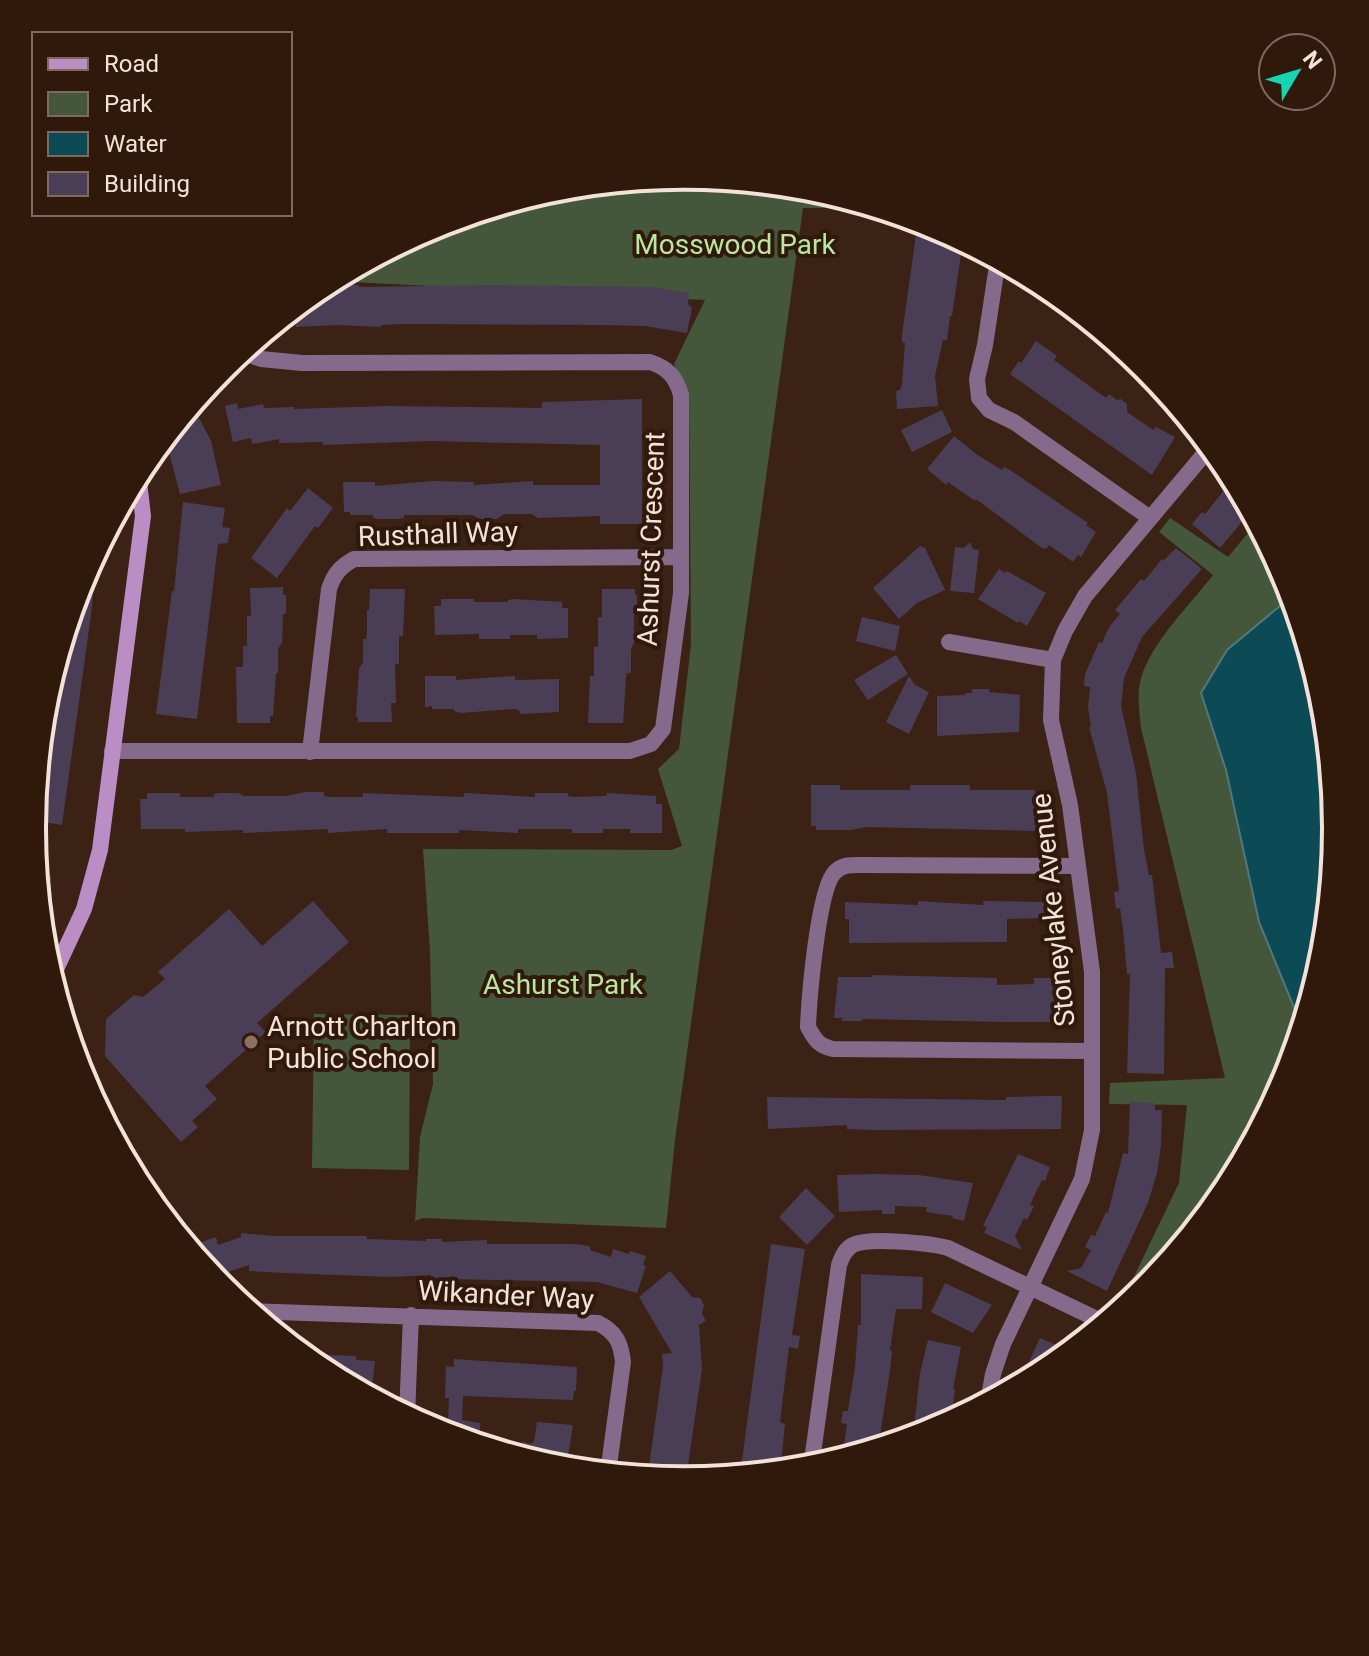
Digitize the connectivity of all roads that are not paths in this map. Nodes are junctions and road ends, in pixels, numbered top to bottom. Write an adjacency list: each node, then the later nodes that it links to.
1 (996, 271): 5 (street)
2 (255, 357): 6 (street, Ashurst Crescent)
3 (1203, 456): 5 (street, Stoneylake Avenue)
4 (141, 495): 9 (street)
5 (1150, 518): 8 (street, Stoneylake Avenue)
6 (681, 557): 10 (street, Rusthall Way); 10 (street, Ashurst Crescent)
7 (949, 642): 8 (street)
8 (1053, 660): 11 (street, Stoneylake Avenue)
9 (112, 751): 10 (street, Ashurst Crescent); 12 (street)
10 (310, 752)
11 (1078, 866): 13 (street, Stoneylake Avenue); 13 (street)
12 (60, 962)
13 (1092, 1051): 14 (street, Stoneylake Avenue)
14 (1030, 1286): 17 (street); 18 (street, Stoneylake Avenue); 20 (street)
15 (268, 1311): 16 (street, Wikander Way)
16 (411, 1315): 19 (street); 21 (street, Wikander Way)
17 (1094, 1317)
18 (991, 1388)
19 (407, 1403)
20 (813, 1453)
21 (610, 1462)

